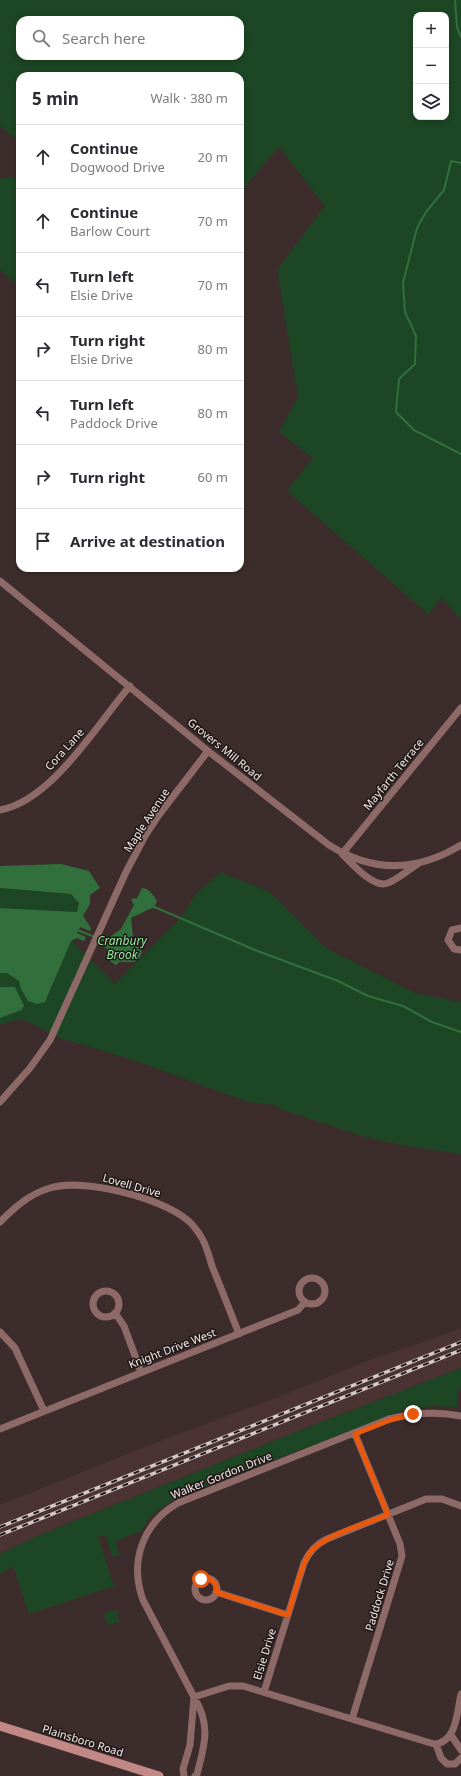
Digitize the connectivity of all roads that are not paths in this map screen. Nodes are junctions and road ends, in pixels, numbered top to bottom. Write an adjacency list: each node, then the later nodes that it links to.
1 (0, 581): 2 (street, Grovers Mill Road)
2 (130, 686): 4 (street, Grovers Mill Road); 5 (street, Cora Lane)
3 (461, 708): 7 (street, Mayfarth Terrace)
4 (208, 750): 7 (street, Grovers Mill Road); 11 (street, Maple Avenue)
5 (0, 810)
6 (461, 845): 8 (street, Grovers Mill Road)
7 (342, 854): 8 (street, Grovers Mill Road); 8 (street)
8 (420, 863)
9 (461, 928): 10 (street)
10 (461, 950)
11 (0, 1102)
12 (0, 1222): 16 (street, Lovell Drive)
13 (305, 1302): 16 (street, Knight Drive West)
14 (115, 1313): 17 (street)
15 (0, 1332): 18 (street)
16 (239, 1334): 17 (street, Knight Drive West)
17 (141, 1372): 18 (street, Knight Drive West)
18 (44, 1410): 20 (street, Knight Drive West)
19 (461, 1416): 21 (street, Walker Gordon Drive)
20 (0, 1429)
21 (355, 1434): 23 (street, Paddock Drive); 28 (street, Walker Gordon Drive)
22 (461, 1506): 23 (street, Elsie Drive)
23 (388, 1515): 25 (street, Elsie Drive); 29 (street, Paddock Drive)
24 (216, 1592): 25 (street)
25 (288, 1615): 26 (street, Elsie Drive)
26 (264, 1692): 28 (street, Elsie Drive); 29 (street, Elsie Drive)
27 (461, 1694): 31 (street)
28 (194, 1697): 36 (street); 37 (street, Walker Gordon Drive)
29 (352, 1719): 32 (street, Elsie Drive)
30 (0, 1726): 35 (street, Plainsboro Road)
31 (450, 1735): 32 (street); 33 (street)
32 (436, 1744): 34 (street)
33 (461, 1750)
34 (461, 1758)
35 (159, 1776)
36 (184, 1776)
37 (195, 1776)

